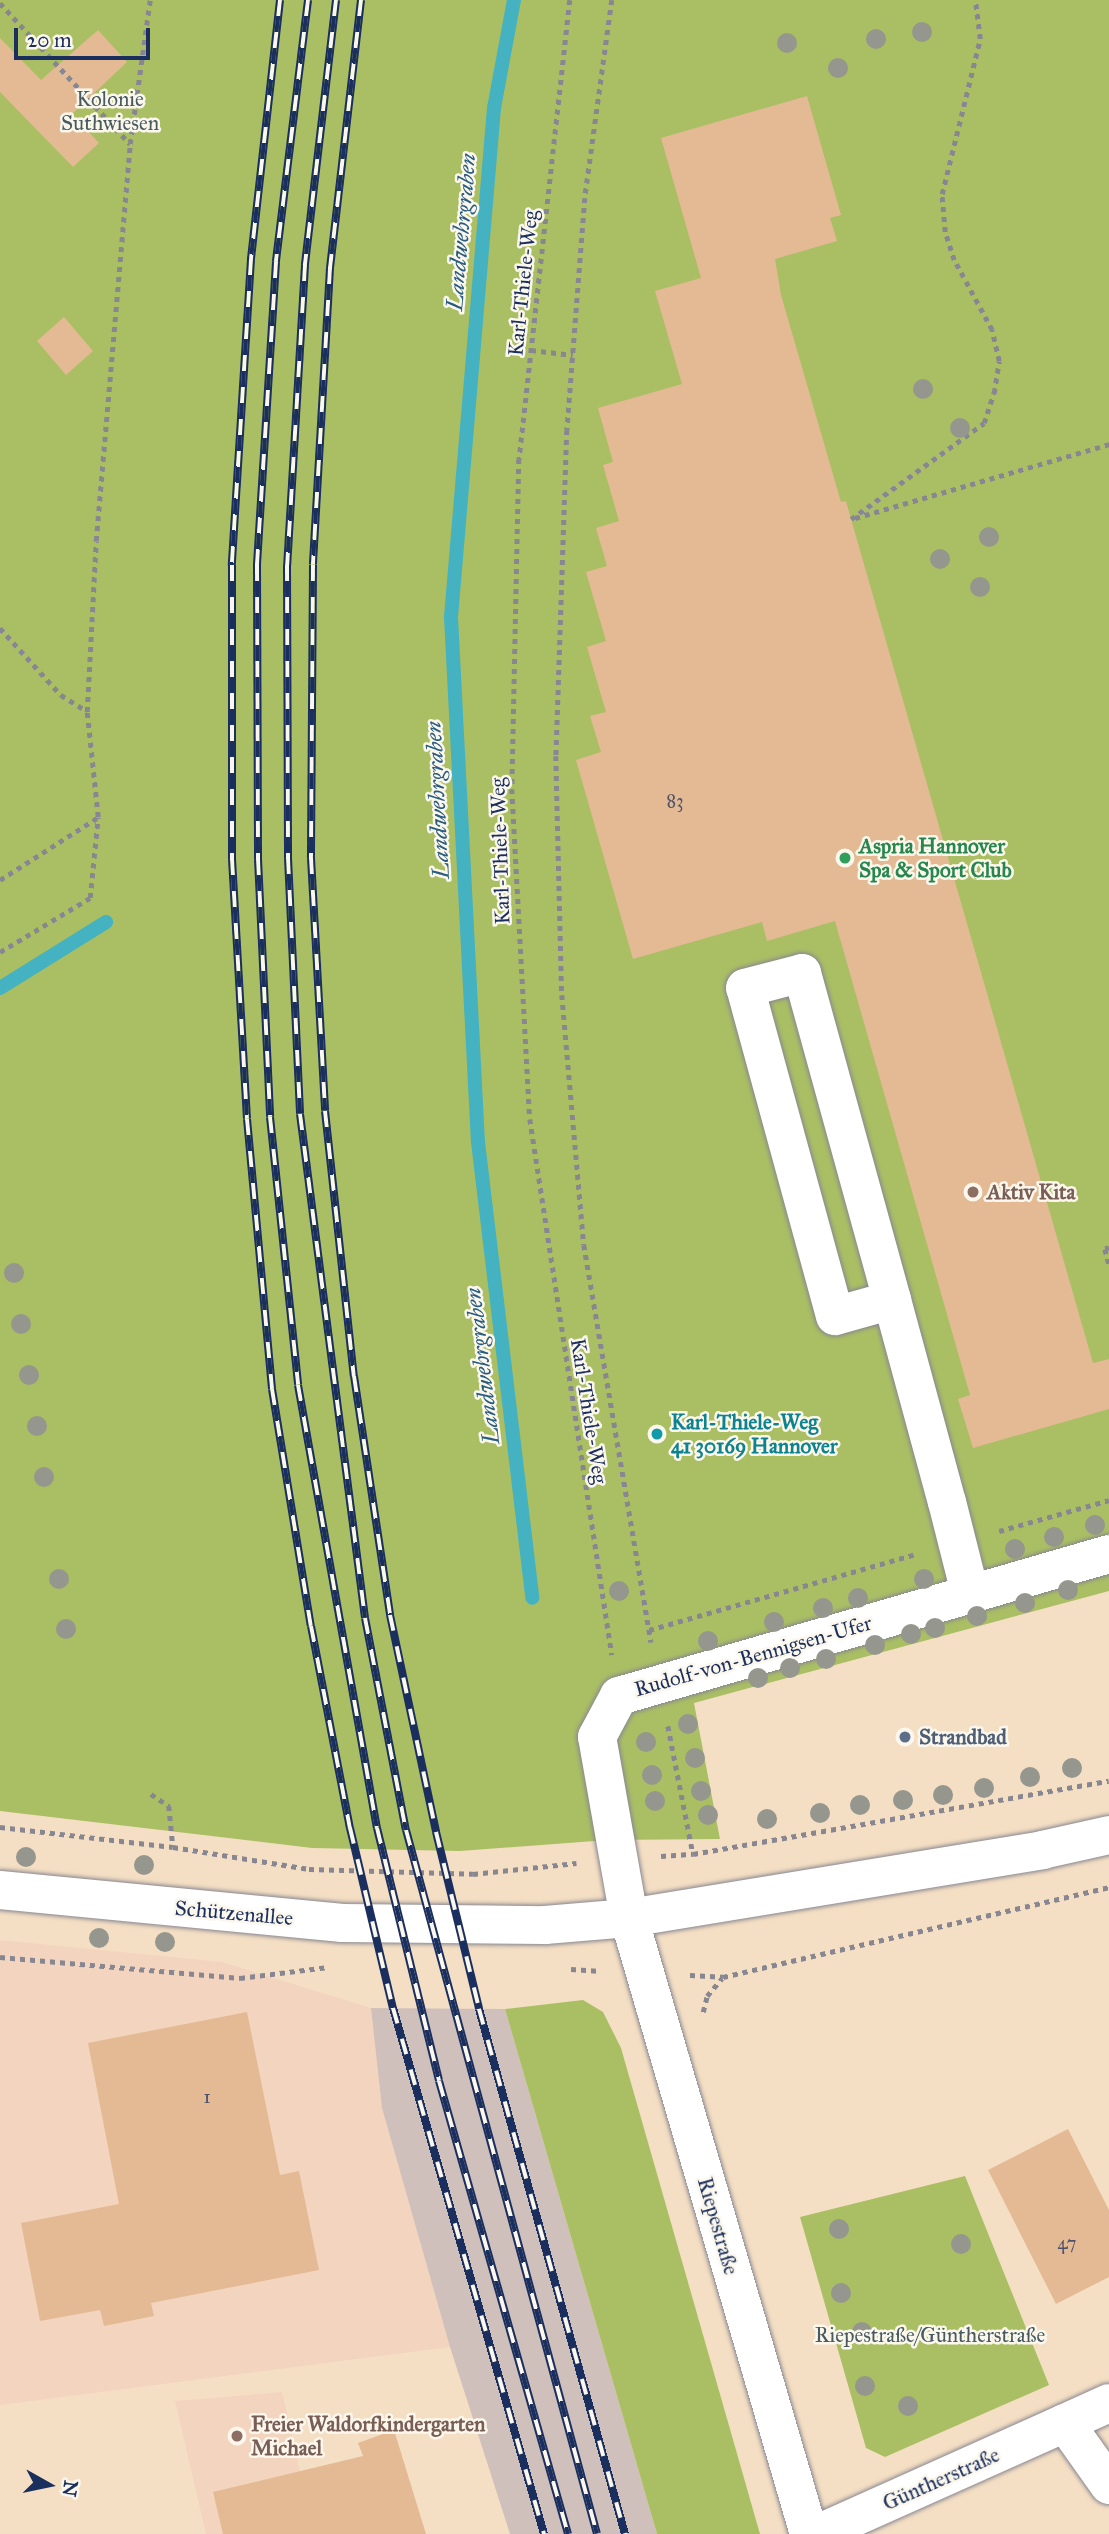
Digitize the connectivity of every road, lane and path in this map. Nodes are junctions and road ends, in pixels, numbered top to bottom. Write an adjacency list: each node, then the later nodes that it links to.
1 (150, 0): 6 (path)
2 (570, 0): 7 (path, Karl-Thiele-Weg)
3 (612, 0): 8 (path)
4 (975, 0): 9 (path)
5 (0, 3): 6 (path)
6 (130, 144): 11 (path)
7 (531, 350): 8 (path); 23 (path, Karl-Thiele-Weg)
8 (573, 355): 21 (path)
9 (1109, 444)
10 (0, 628): 11 (path)
11 (88, 712): 12 (path)
12 (98, 817): 13 (path); 14 (path)
13 (0, 880)
14 (0, 952)
15 (1109, 1248): 16 (path)
16 (1109, 1264)
17 (891, 1300): 17 (street); 20 (street)
18 (1109, 1554): 20 (street, Rudolf-von-Bennigsen-Ufer)
19 (888, 1563): 21 (path)
20 (970, 1593): 22 (street, Rudolf-von-Bennigsen-Ufer)
21 (649, 1630): 22 (path)
22 (674, 1678): 23 (street, Rudolf-von-Bennigsen-Ufer); 24 (path)
23 (618, 1696): 32 (street, Rudolf-von-Bennigsen-Ufer)
24 (1109, 1781)
25 (151, 1794): 28 (path)
26 (0, 1827): 28 (path)
27 (1109, 1835): 32 (street)
28 (173, 1847): 29 (path)
29 (473, 1874)
30 (1109, 1887): 35 (path)
31 (0, 1890): 32 (street, Schützenallee)
32 (629, 1918): 35 (street, Riepestraße)
33 (0, 1957): 34 (path)
34 (335, 1966)
35 (644, 1973): 39 (street, Riepestraße)
36 (1109, 2403): 37 (street, Güntherstraße)
37 (1065, 2423): 38 (street); 40 (street, Güntherstraße)
38 (1109, 2485)
39 (809, 2534)
40 (817, 2534)

